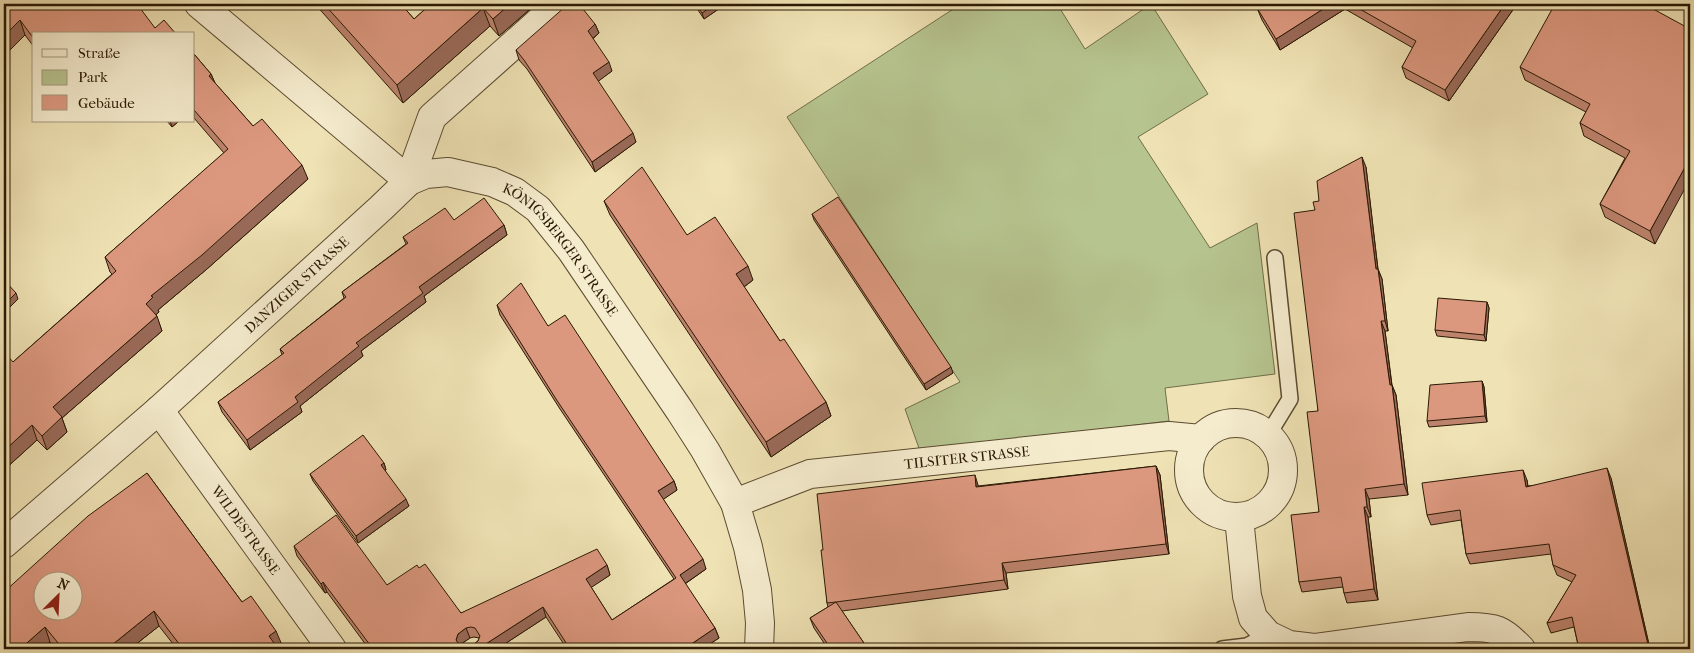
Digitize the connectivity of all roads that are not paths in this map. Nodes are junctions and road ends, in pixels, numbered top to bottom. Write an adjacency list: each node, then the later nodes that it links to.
1 (199, 4): 3 (street)
2 (560, 4): 3 (street, DANZIGER STRASSE)
3 (409, 181): 5 (street, DANZIGER STRASSE); 8 (street, KÖNIGSBERGER STRASSE)
4 (1275, 258): 6 (lane)
5 (159, 410): 10 (street, DANZIGER STRASSE); 12 (street, WILDESTRASSE)
6 (1268, 435): 7 (street); 9 (street)
7 (1201, 439): 8 (street, TILSITER STRASSE); 9 (street)
8 (735, 503): 13 (street, KÖNIGSBERGER STRASSE)
9 (1239, 518): 11 (street)
10 (4, 544)
11 (1268, 634): 14 (lane); 15 (street)
12 (332, 649)
13 (759, 649)
14 (1222, 649)
15 (1521, 649)

